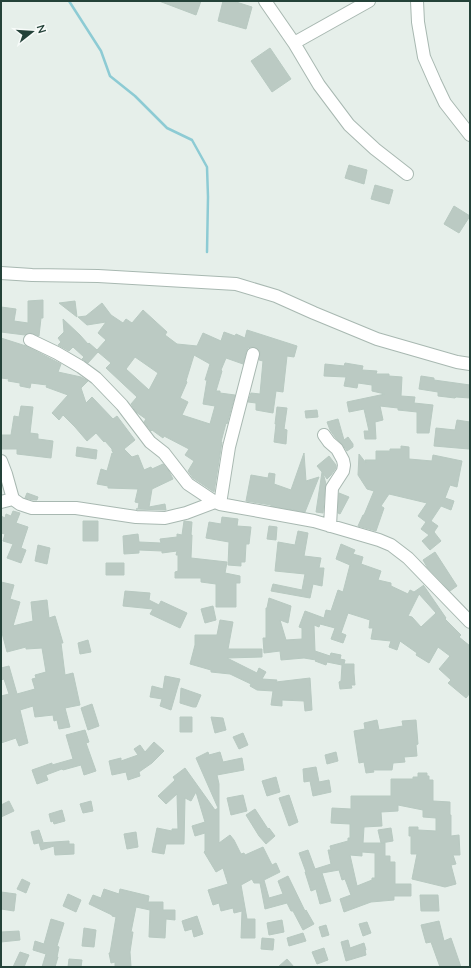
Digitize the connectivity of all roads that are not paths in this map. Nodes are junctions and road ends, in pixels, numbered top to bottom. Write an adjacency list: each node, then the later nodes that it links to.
1 (265, 1): 4 (street)
2 (369, 1): 4 (street)
3 (417, 1): 5 (street)
4 (294, 43): 6 (street)
5 (470, 135)
6 (407, 174)
7 (1, 273): 10 (street)
8 (30, 340): 15 (street)
9 (253, 354): 15 (street)
10 (470, 364)
11 (324, 435): 16 (street)
12 (1, 461): 13 (street)
13 (13, 498): 14 (street); 15 (street)
14 (1, 502)
15 (217, 503): 16 (street)
16 (330, 526): 17 (street)
17 (470, 622)

